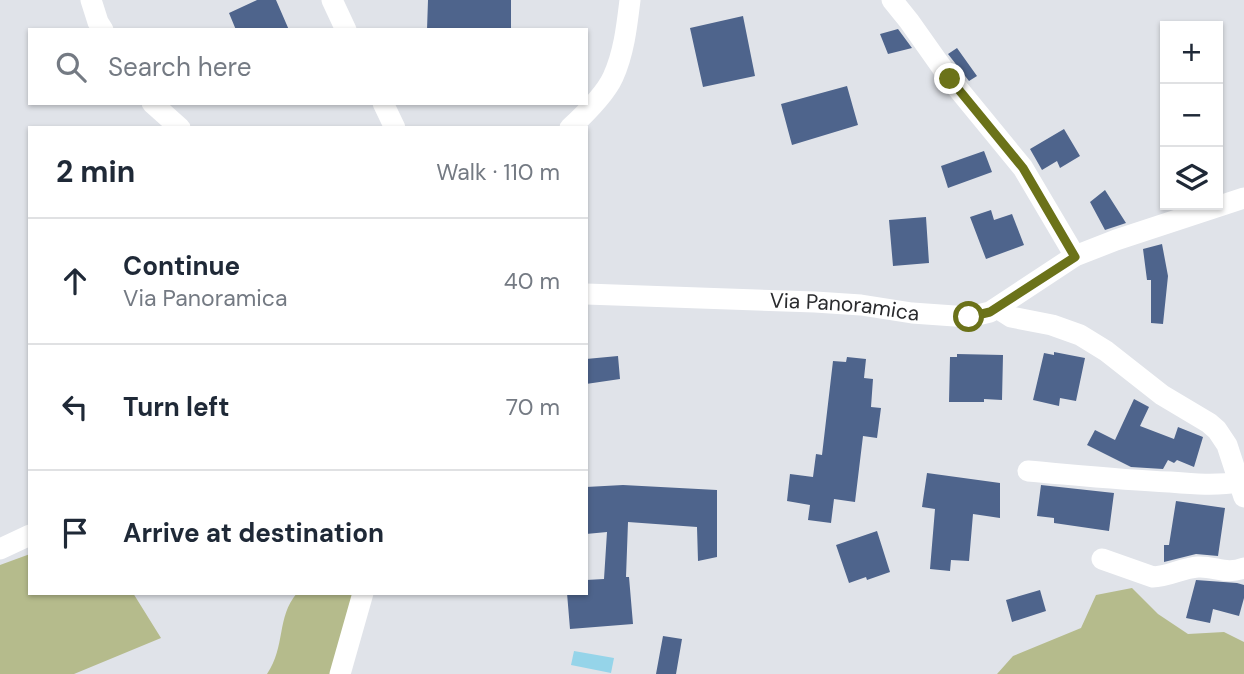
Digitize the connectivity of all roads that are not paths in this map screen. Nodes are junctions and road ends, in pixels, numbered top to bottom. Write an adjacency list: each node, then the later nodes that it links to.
1 (91, 0): 5 (street)
2 (332, 0): 6 (street)
3 (629, 0): 11 (street)
4 (892, 0): 13 (street)
5 (102, 28)
6 (345, 28)
7 (154, 105): 9 (street)
8 (384, 105): 10 (street)
9 (178, 126)
10 (394, 126)
11 (571, 126)
12 (1244, 198): 13 (street, Via Panoramica)
13 (1075, 257): 15 (street, Via Panoramica)
14 (588, 294): 15 (street, Via Panoramica)
15 (997, 308): 17 (street)
16 (1028, 471): 17 (street)
17 (1242, 490)
18 (28, 536): 19 (street)
19 (0, 549)
20 (1102, 559): 21 (street)
21 (1244, 568)
22 (362, 595): 23 (street)
23 (340, 674)

